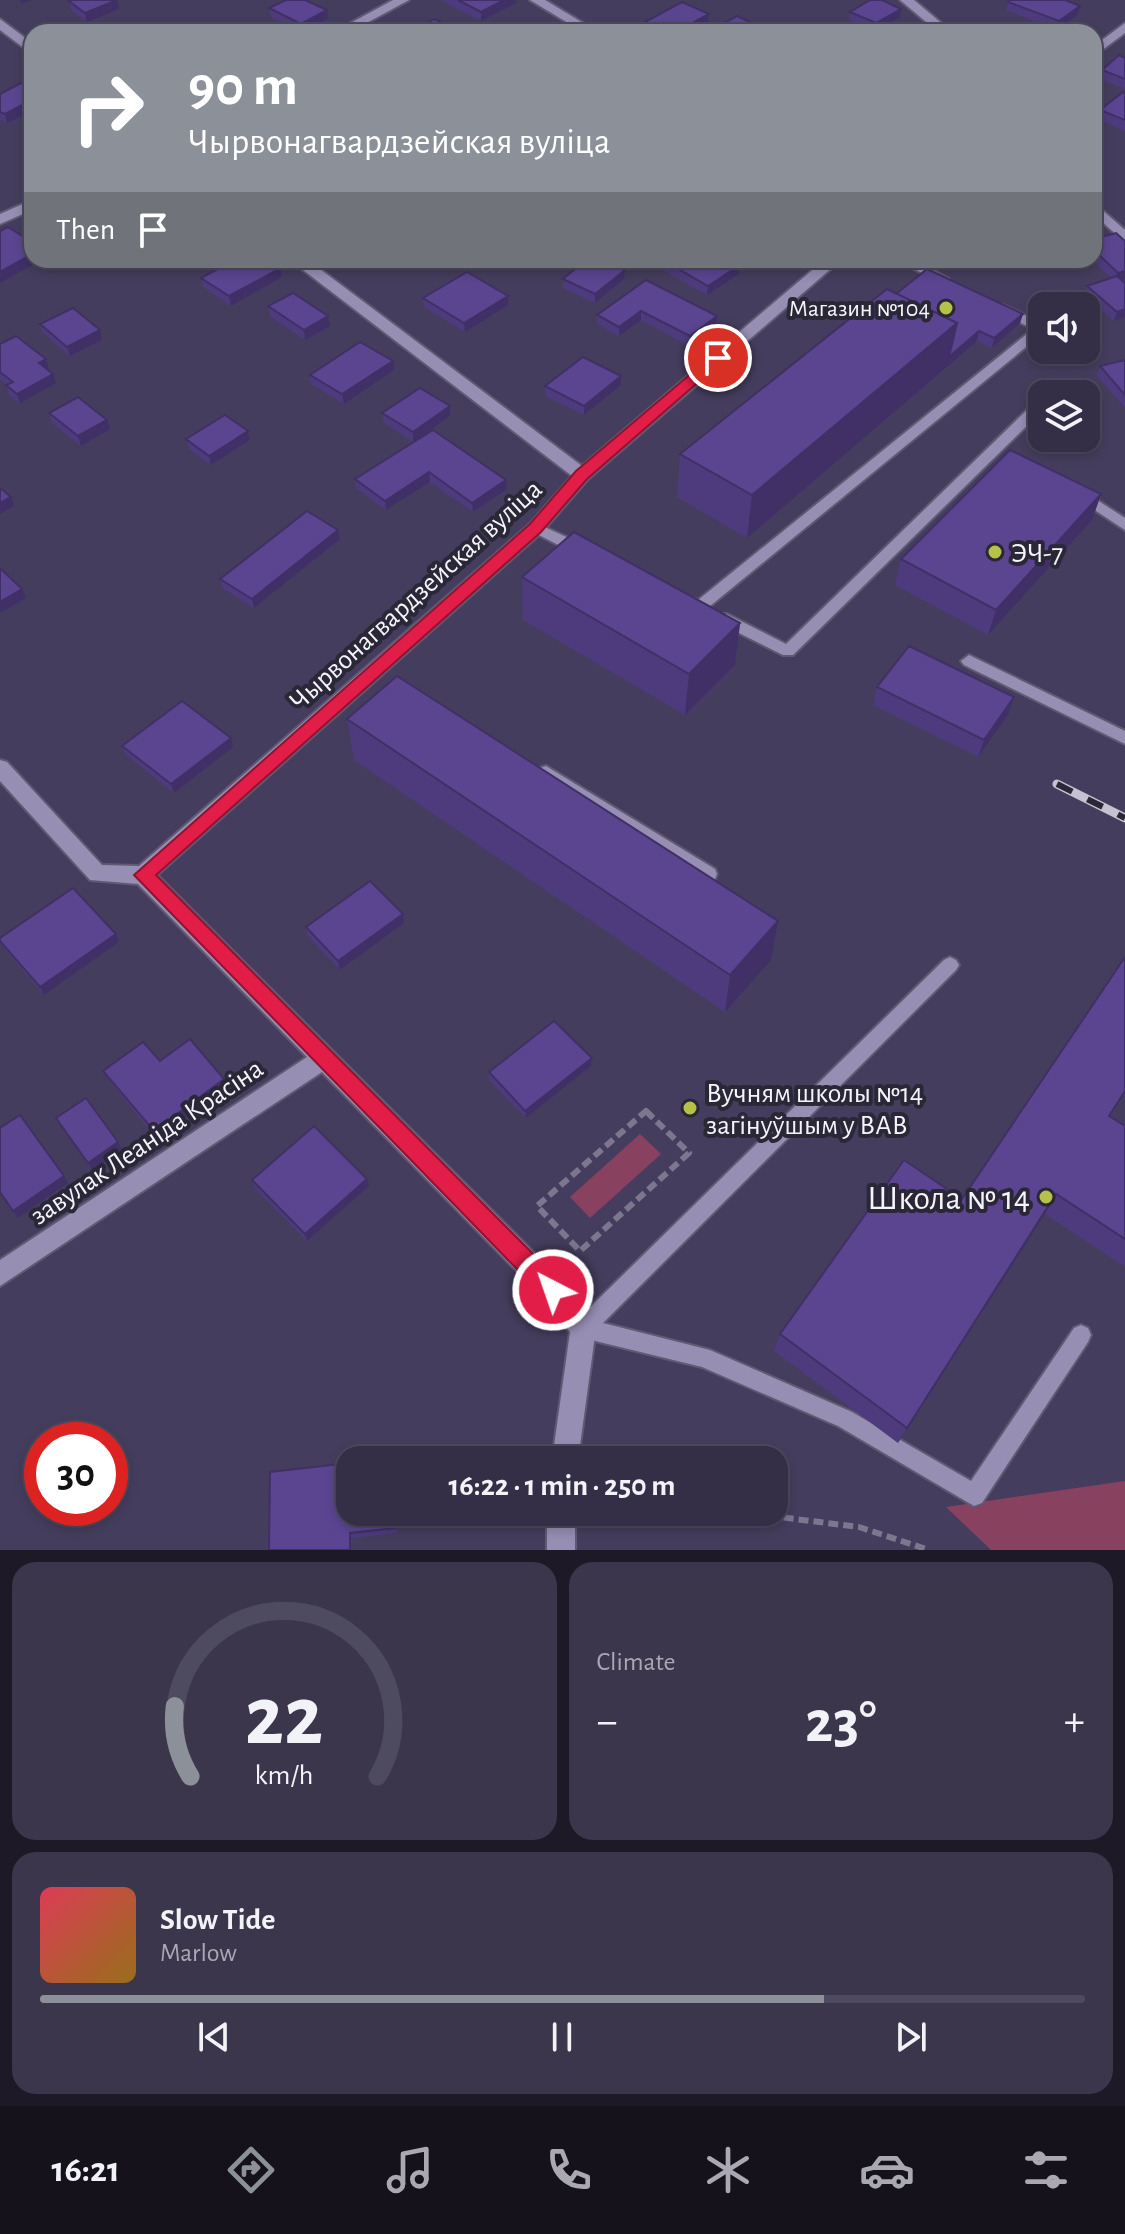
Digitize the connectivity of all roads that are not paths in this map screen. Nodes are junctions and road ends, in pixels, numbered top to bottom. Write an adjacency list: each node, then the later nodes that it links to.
1 (403, 0): 5 (street)
2 (536, 0): 6 (street)
3 (906, 0): 7 (street)
4 (0, 23): 9 (street)
5 (356, 24)
6 (578, 24)
7 (936, 24)
8 (1125, 27): 10 (street)
9 (24, 43)
10 (1102, 46)
11 (24, 208): 13 (street)
12 (1102, 215): 14 (street)
13 (0, 220)
14 (1125, 238)
15 (309, 268): 21 (street)
16 (824, 268): 21 (street, Чырвонагвардзейская вуліца)
17 (920, 268): 18 (lane)
18 (959, 287)
19 (986, 301): 27 (lane)
20 (1028, 419): 27 (lane)
21 (582, 475): 24 (street, Чырвонагвардзейская вуліца)
22 (1062, 482): 23 (lane)
23 (1125, 525)
24 (536, 528): 25 (lane); 33 (street, Чырвонагвардзейская вуліца)
25 (590, 554)
26 (672, 593): 27 (lane)
27 (699, 607)
28 (969, 661): 29 (lane)
29 (1125, 738)
30 (537, 767): 32 (lane)
31 (0, 768): 33 (street)
32 (709, 874)
33 (143, 875): 35 (street)
34 (950, 965): 37 (lane)
35 (326, 1057): 36 (street, завулак Леаніда Красіна); 37 (street)
36 (0, 1274)
37 (583, 1328): 38 (lane); 39 (street)
38 (1081, 1335)
39 (567, 1446)
40 (561, 1526): 41 (street)
41 (561, 1550)

